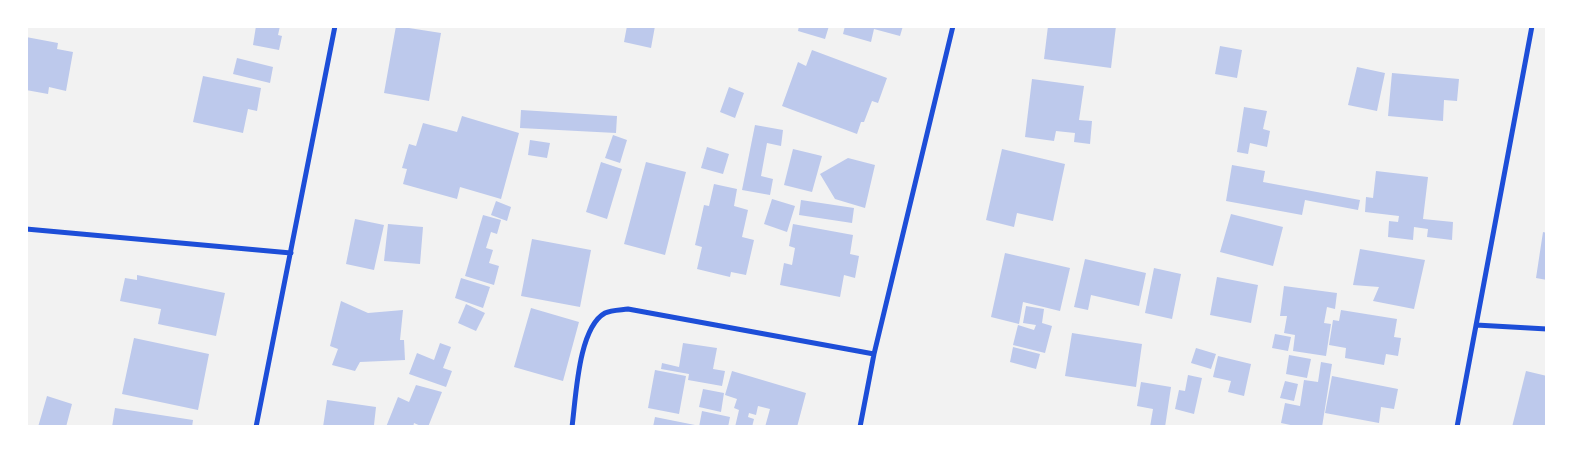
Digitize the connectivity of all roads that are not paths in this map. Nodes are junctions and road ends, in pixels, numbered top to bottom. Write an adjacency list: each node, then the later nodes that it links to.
1 (336, 26): 5 (street)
2 (953, 26): 8 (street)
3 (1532, 26): 6 (street)
4 (26, 229): 5 (street)
5 (291, 253): 9 (street)
6 (1476, 325): 7 (street); 12 (street)
7 (1547, 329)
8 (874, 354): 10 (street); 11 (street)
9 (256, 427)
10 (572, 427)
11 (860, 427)
12 (1457, 427)

